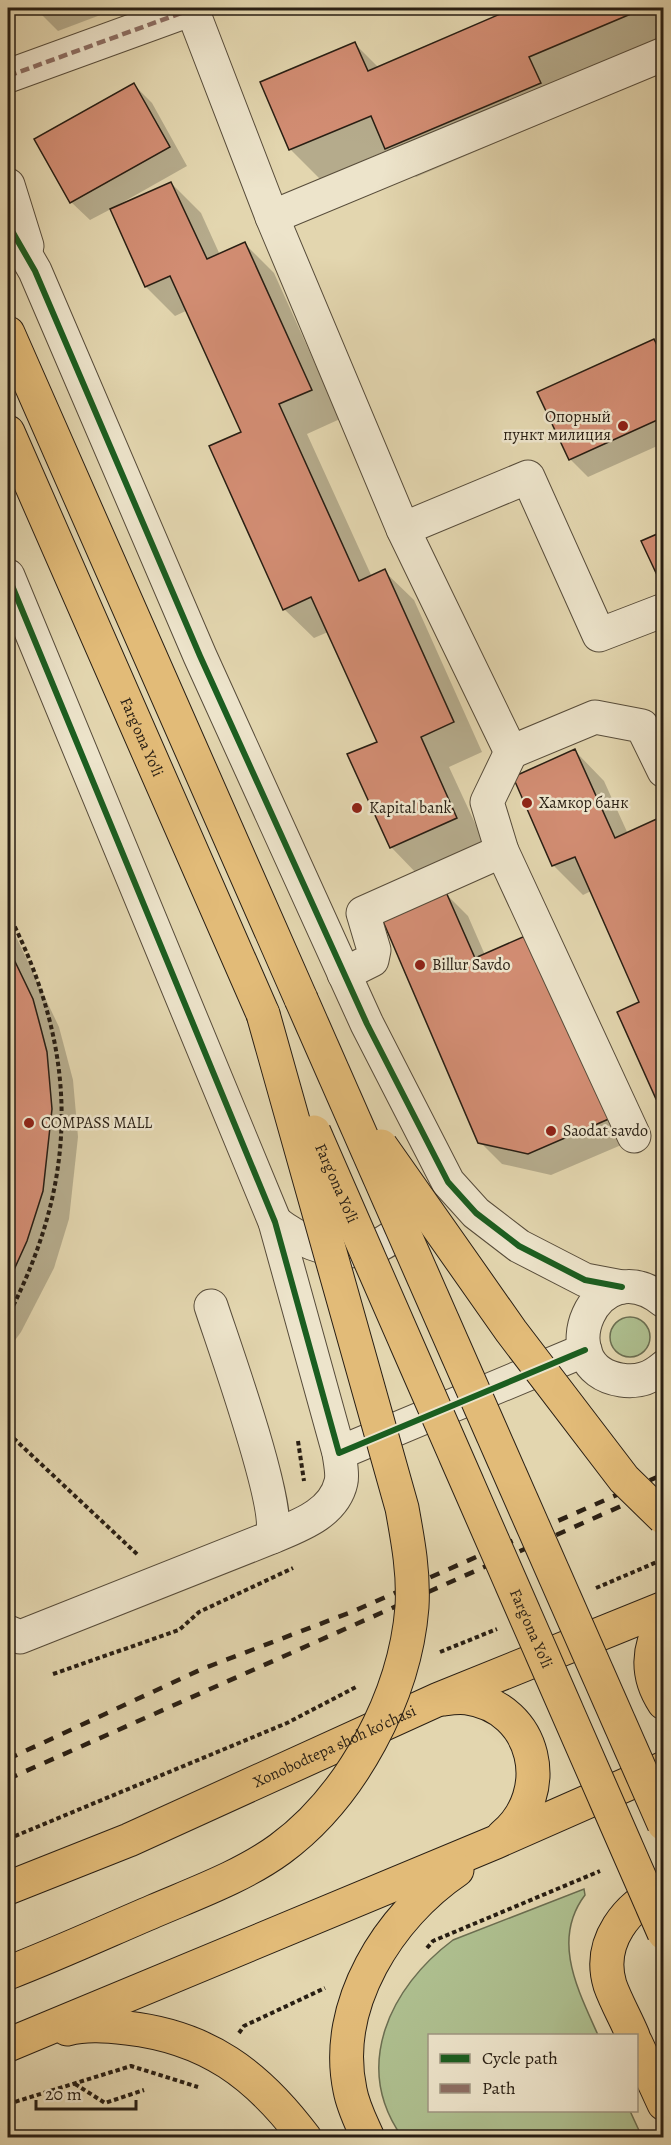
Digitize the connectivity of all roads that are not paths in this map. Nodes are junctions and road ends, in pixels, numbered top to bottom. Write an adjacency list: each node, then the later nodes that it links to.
1 (194, 8): 3 (street); 5 (street)
2 (663, 54): 5 (street)
3 (8, 76)
4 (8, 185): 7 (street)
5 (272, 216): 10 (street)
6 (8, 224): 7 (street)
7 (35, 271): 16 (street)
8 (8, 333): 17 (main road)
9 (8, 432): 18 (main road, Farg'ona Yo'li)
10 (402, 529): 12 (street); 13 (street)
11 (8, 576): 21 (street)
12 (663, 610)
13 (511, 752): 14 (street); 15 (street)
14 (663, 771)
15 (502, 851): 16 (street); 19 (street)
16 (344, 974): 20 (street)
17 (301, 999): 28 (main road, bridge); 36 (main road, bridge)
18 (263, 1014): 40 (main road, Farg'ona Yo'li, bridge); 41 (main road, bridge)
19 (634, 1136)
20 (429, 1146): 21 (street); 22 (street)
21 (275, 1222): 27 (street)
22 (622, 1287): 23 (street); 25 (street)
23 (660, 1296)
24 (211, 1306): 29 (street)
25 (585, 1350): 26 (street); 27 (street)
26 (661, 1370)
27 (339, 1453): 29 (street)
28 (663, 1518)
29 (272, 1537): 32 (street)
30 (663, 1608): 33 (main road, Xonobodtepa shoh ko'chasi)
31 (663, 1621): 34 (main road)
32 (8, 1632)
33 (439, 1699): 37 (main road); 38 (main road, Xonobodtepa shoh ko'chasi)
34 (663, 1703)
35 (663, 1768): 37 (main road)
36 (663, 1824)
37 (496, 1842): 43 (main road); 47 (main road)
38 (8, 1888)
39 (663, 1889): 42 (main road)
40 (663, 1933)
41 (8, 1973)
42 (632, 2034)
43 (8, 2045): 46 (main road)
44 (638, 2048): 45 (main road)
45 (663, 2104)
46 (305, 2138)
47 (368, 2138)

